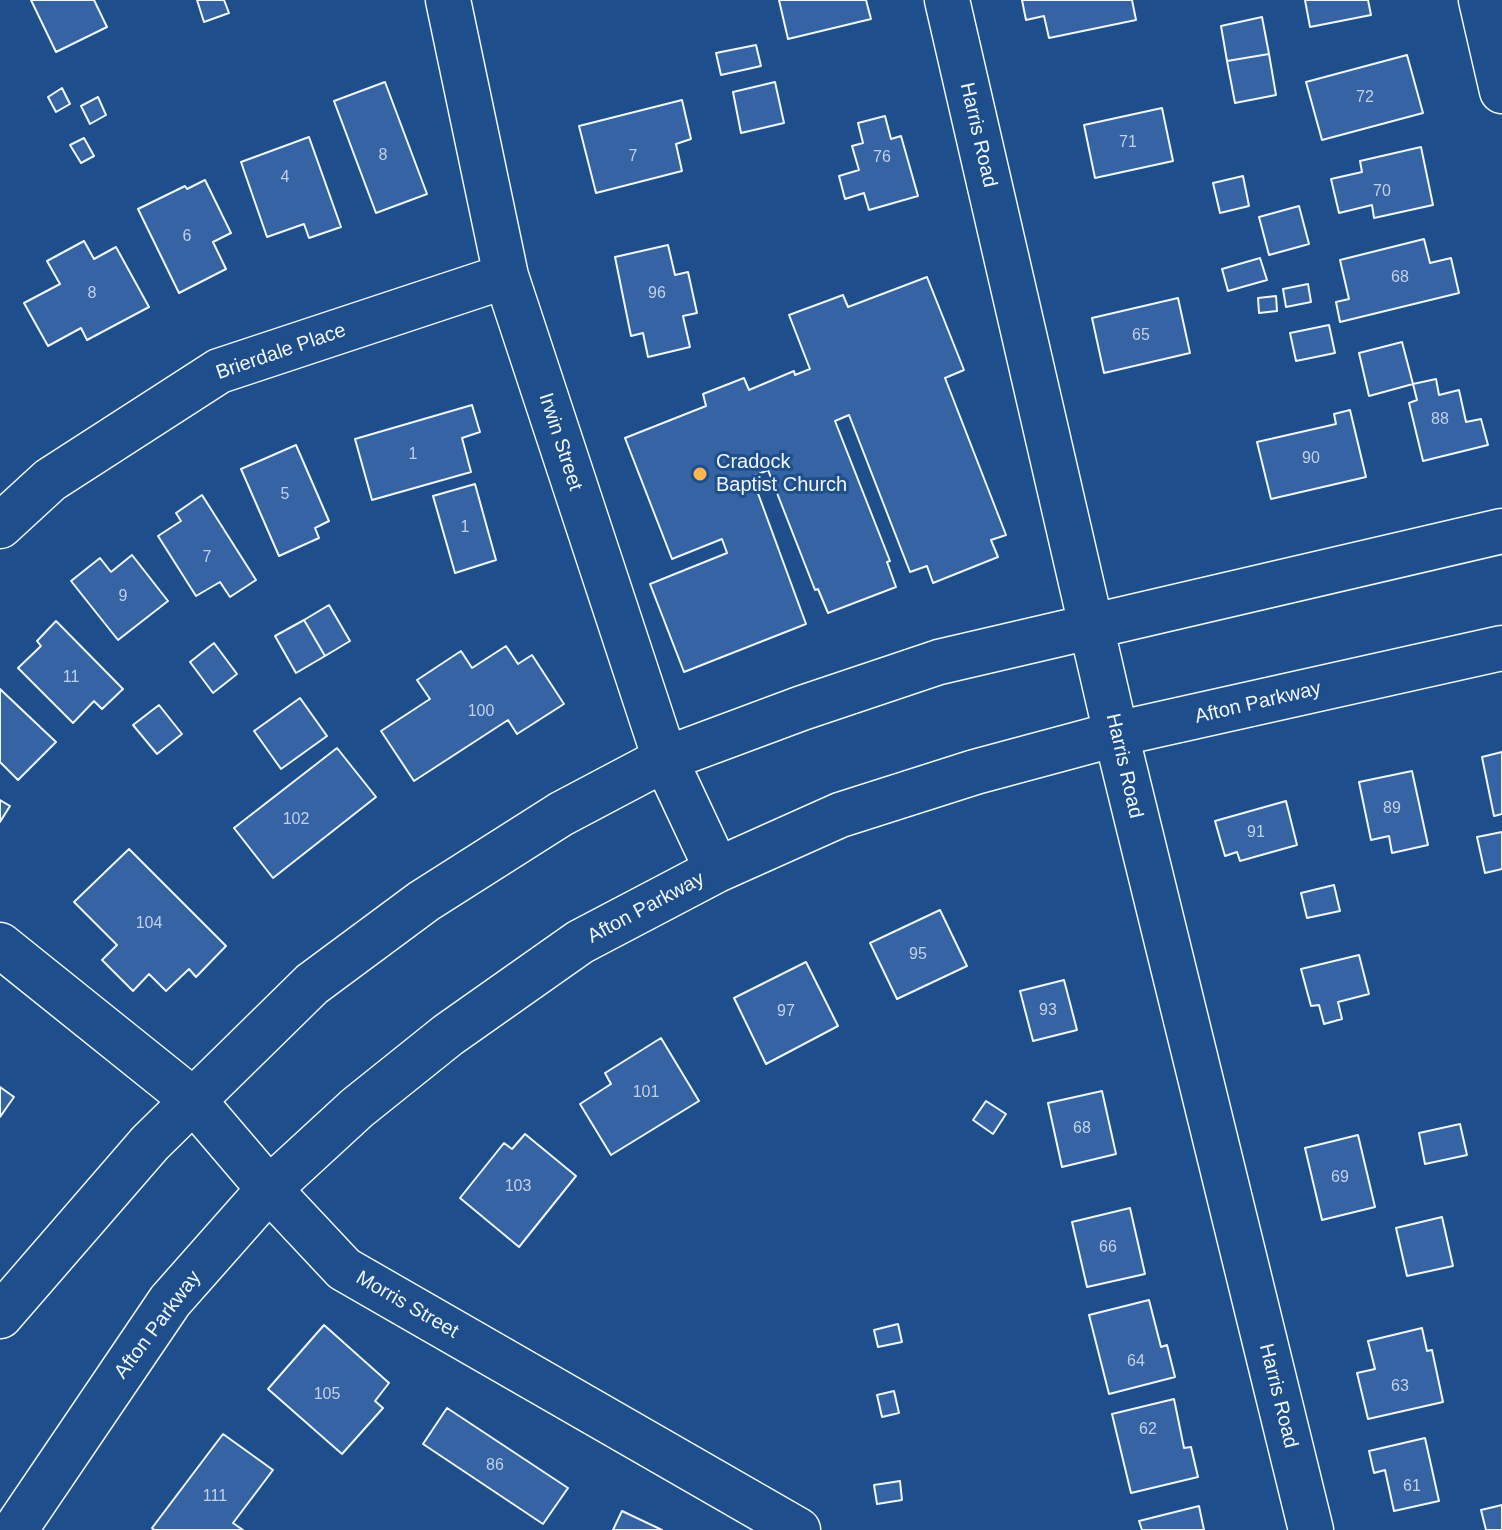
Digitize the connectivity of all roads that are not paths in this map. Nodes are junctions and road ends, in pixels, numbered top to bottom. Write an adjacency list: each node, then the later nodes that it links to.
1 (448, 0): 5 (street, Irwin Street)
2 (947, 0): 8 (street, Harris Road)
3 (1481, 0): 4 (street)
4 (1502, 91)
5 (506, 276): 6 (street, Brierdale Place); 11 (street, Irwin Street)
6 (0, 526)
7 (1502, 531): 8 (street)
8 (1091, 625): 10 (street, Harris Road); 11 (street)
9 (1502, 648): 10 (street, Afton Parkway)
10 (1116, 734): 12 (street, Afton Parkway); 19 (street, Harris Road)
11 (665, 759): 12 (street, Irwin Street); 14 (street)
12 (717, 870): 15 (street, Afton Parkway)
13 (0, 945): 14 (street, Morris Street)
14 (193, 1100): 15 (street, Morris Street); 16 (street)
15 (269, 1189): 17 (street, Afton Parkway); 18 (street, Morris Street)
16 (0, 1316)
17 (15, 1530)
18 (798, 1530)
19 (1311, 1530)

